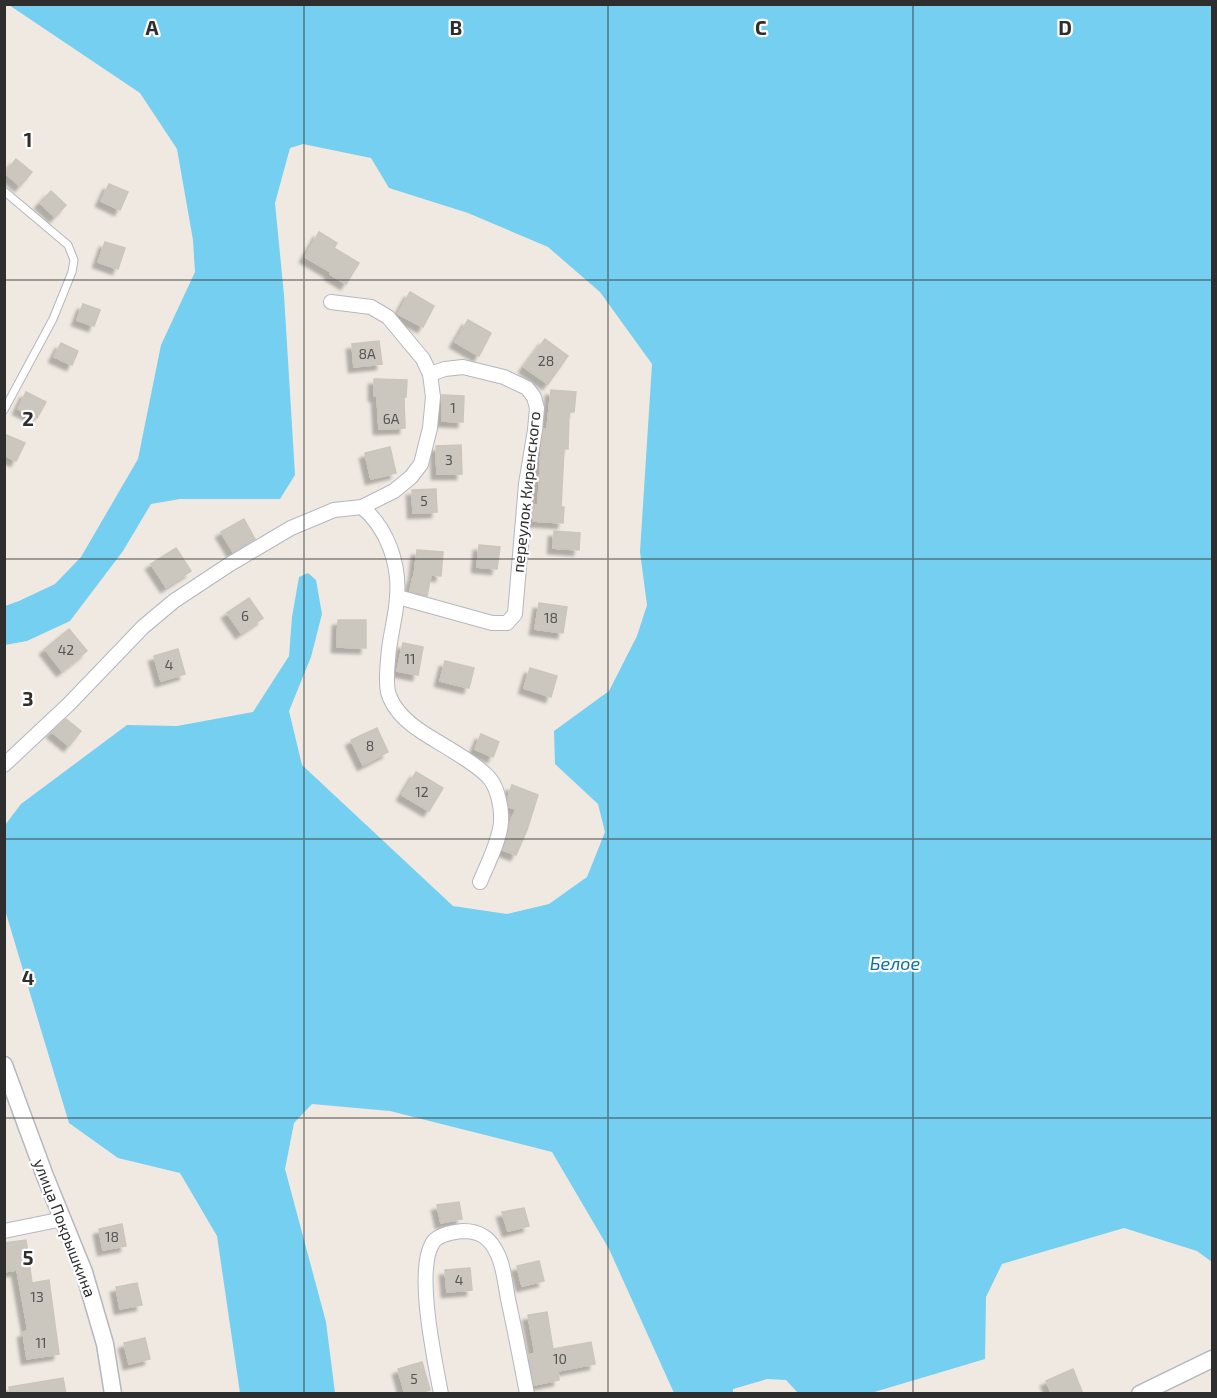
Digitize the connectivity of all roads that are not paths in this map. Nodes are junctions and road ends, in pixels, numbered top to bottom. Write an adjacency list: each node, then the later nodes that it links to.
1 (4, 191): 4 (lane)
2 (331, 302): 3 (street)
3 (430, 374): 5 (street); 6 (street, переулок Киренского)
4 (4, 410)
5 (362, 507): 6 (street); 7 (street)
6 (398, 597): 8 (street)
7 (4, 765)
8 (480, 882)
9 (4, 1065): 10 (street, улица Покрышкина)
10 (63, 1219): 11 (street); 13 (street, улица Покрышкина)
11 (4, 1231)
12 (1212, 1359): 16 (street)
13 (112, 1394)
14 (441, 1394): 15 (street)
15 (527, 1394)
16 (1140, 1394)

